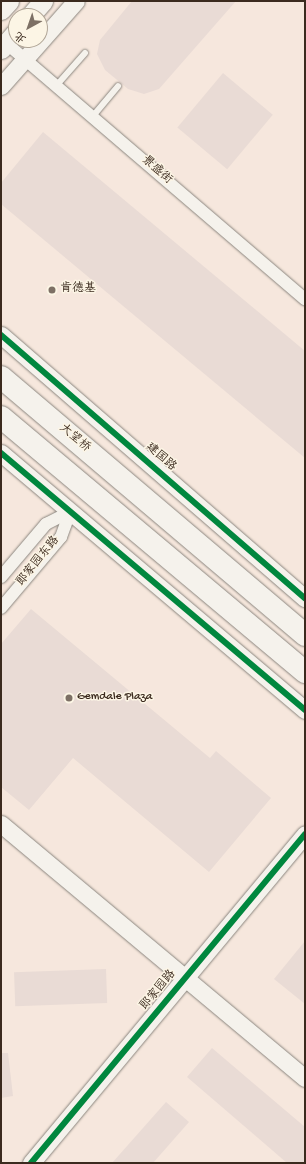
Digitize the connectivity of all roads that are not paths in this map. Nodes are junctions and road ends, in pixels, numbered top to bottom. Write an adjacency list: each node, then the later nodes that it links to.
1 (9, 1): 3 (main road)
2 (76, 1): 6 (street)
3 (1, 10)
4 (14, 48): 6 (street, 景盛街)
5 (85, 53): 8 (lane)
6 (25, 59): 7 (street); 8 (street, 景盛街)
7 (1, 86)
8 (56, 86): 10 (street, 景盛街)
9 (118, 86): 10 (lane)
10 (92, 116): 11 (street, 景盛街)
11 (305, 298)
12 (1, 335): 18 (street, 建国路)
13 (1, 377): 20 (highway, 大望桥)
14 (1, 417): 21 (highway)
15 (1, 453): 16 (street)
16 (70, 512): 17 (street, 郎家园东路); 19 (street, 郎家园东路); 22 (street)
17 (1, 577)
18 (305, 598)
19 (1, 608)
20 (305, 635)
21 (305, 672)
22 (305, 710)
23 (1, 824): 25 (street)
24 (305, 834): 25 (street, 郎家园路)
25 (184, 978): 26 (street); 27 (street, 郎家园路)
26 (305, 1078)
27 (31, 1163)

